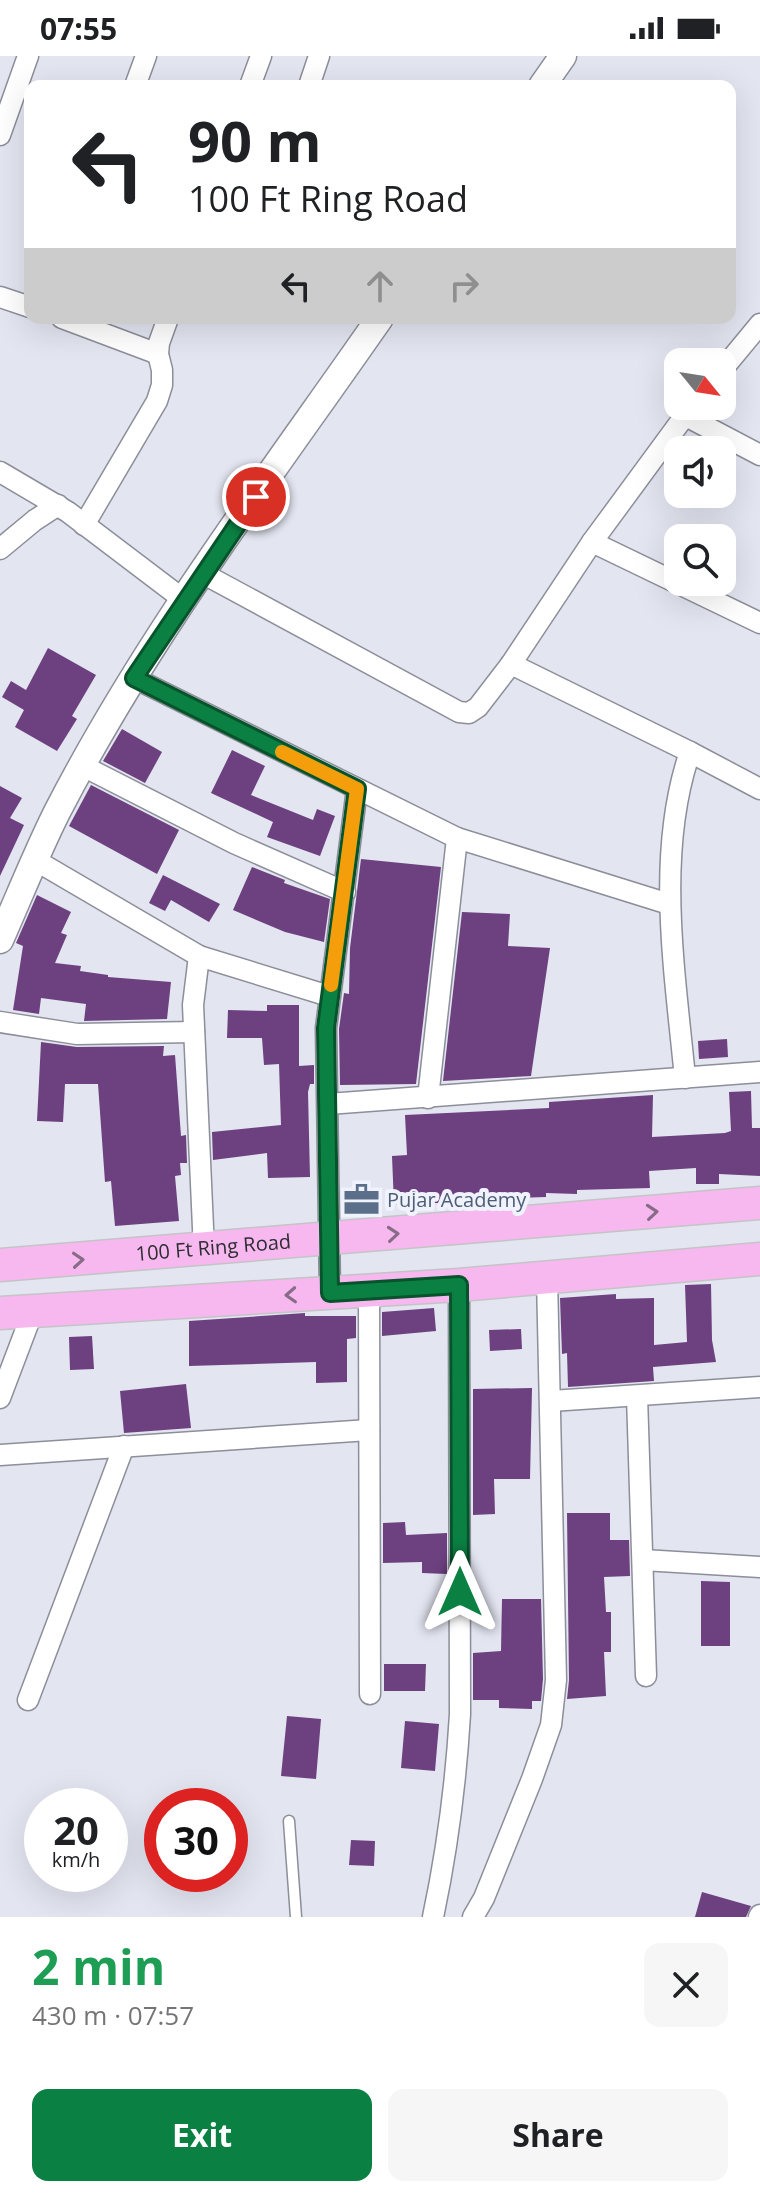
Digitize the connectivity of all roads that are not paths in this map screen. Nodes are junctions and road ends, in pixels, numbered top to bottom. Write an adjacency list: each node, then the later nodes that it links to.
1 (28, 56): 10 (street)
2 (146, 56): 6 (street)
3 (261, 56): 7 (street)
4 (319, 56): 8 (street)
5 (563, 56): 9 (street)
6 (137, 80)
7 (252, 80)
8 (311, 80)
9 (546, 80)
10 (9, 86): 11 (street)
11 (0, 135)
12 (0, 297): 13 (street)
13 (24, 305)
14 (78, 324): 19 (street)
15 (166, 324): 19 (street)
16 (376, 324): 28 (street)
17 (760, 324): 18 (street)
18 (736, 353)
19 (158, 354): 25 (street)
20 (681, 420): 26 (street)
21 (704, 420): 22 (street)
22 (760, 455)
23 (0, 472): 24 (street)
24 (58, 505): 25 (street); 27 (street)
25 (84, 525): 29 (street)
26 (592, 542): 30 (street); 31 (street)
27 (0, 549)
28 (202, 573): 29 (street); 31 (street)
29 (184, 600): 32 (street)
30 (760, 623)
31 (511, 664): 33 (street)
32 (134, 678): 34 (street); 35 (street)
33 (690, 752): 36 (street); 40 (street)
34 (83, 766): 38 (street); 39 (street)
35 (357, 789): 37 (street); 39 (street)
36 (760, 789)
37 (457, 838): 40 (street); 48 (street)
38 (35, 860): 41 (street); 42 (street)
39 (345, 892): 43 (street)
40 (669, 904): 47 (street)
41 (0, 940)
42 (199, 956): 43 (street); 45 (street)
43 (329, 996): 49 (street)
44 (0, 1022): 45 (street)
45 (194, 1032): 52 (street)
46 (760, 1072): 47 (street)
47 (685, 1078): 48 (street)
48 (428, 1098): 49 (street)
49 (328, 1104): 51 (street)
50 (760, 1203): 51 (main road, 100 Ft Ring Road, one-way to 50)
51 (329, 1240): 52 (main road, 100 Ft Ring Road); 58 (street)
52 (204, 1250): 54 (main road, 100 Ft Ring Road, one-way to 52)
53 (760, 1259): 55 (main road)
54 (0, 1265)
55 (547, 1278): 56 (main road); 64 (street)
56 (459, 1285): 57 (main road); 75 (street)
57 (369, 1291): 58 (main road); 65 (street)
58 (330, 1293): 59 (main road, one-way to 59)
59 (33, 1311): 60 (main road); 63 (street)
60 (0, 1313)
61 (760, 1387): 62 (street)
62 (637, 1396): 64 (street); 68 (street)
63 (0, 1398)
64 (551, 1401): 76 (street)
65 (369, 1430): 66 (street); 71 (street)
66 (124, 1446): 67 (street); 72 (street)
67 (0, 1455)
68 (643, 1560): 69 (street); 70 (street)
69 (760, 1567)
70 (646, 1676)
71 (370, 1694)
72 (28, 1700)
73 (289, 1821): 74 (lane)
74 (296, 1917)
75 (433, 1917)
76 (473, 1917)

